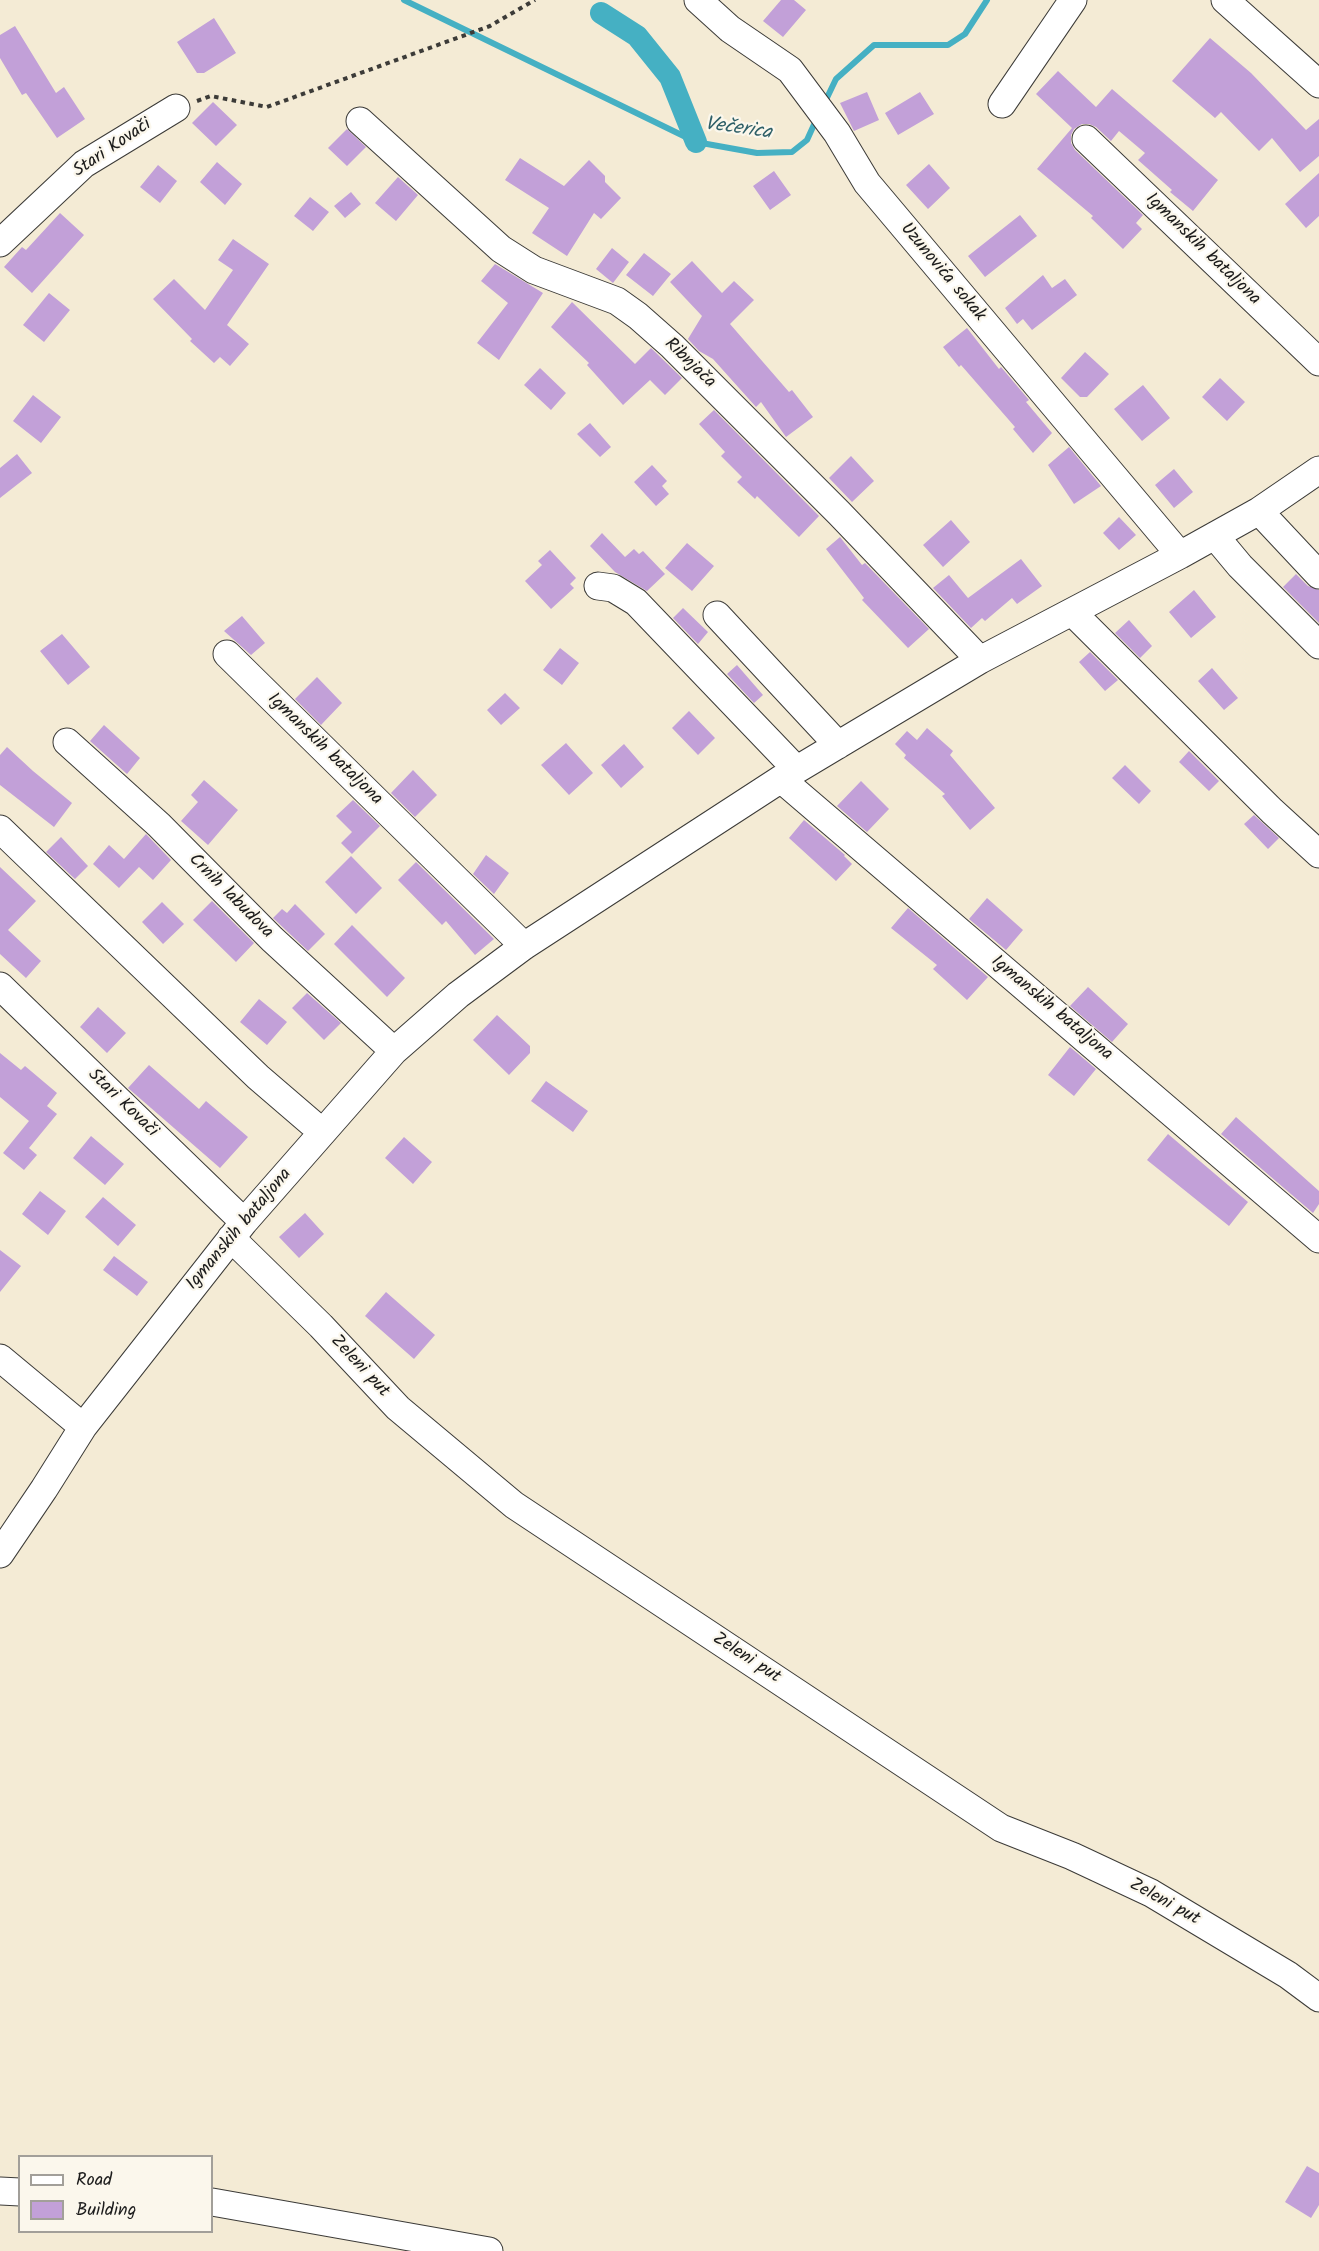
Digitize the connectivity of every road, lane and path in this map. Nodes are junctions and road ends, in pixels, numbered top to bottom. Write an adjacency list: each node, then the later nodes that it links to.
1 (535, 0): 7 (path)
2 (698, 0): 15 (street, Uzunovića sokak)
3 (1073, 0): 6 (street)
4 (1225, 0): 5 (street)
5 (1319, 84)
6 (1002, 104)
7 (176, 108): 10 (street, Stari Kovači)
8 (360, 121): 22 (street, Ribnjača)
9 (1086, 139): 11 (street, Igmanskih bataljona)
10 (0, 243)
11 (1319, 362)
12 (1319, 470): 13 (street, Igmanskih bataljona)
13 (1260, 511): 14 (street, Igmanskih bataljona); 16 (street)
14 (1215, 536): 15 (street, Igmanskih bataljona); 20 (street)
15 (1180, 555): 18 (street, Igmanskih bataljona)
16 (1319, 575)
17 (598, 586): 25 (street)
18 (1072, 612): 22 (street, Igmanskih bataljona); 27 (street)
19 (717, 615): 24 (street)
20 (1319, 645)
21 (227, 654): 28 (street, Igmanskih bataljona)
22 (980, 660): 24 (street, Igmanskih bataljona)
23 (67, 742): 30 (street, Crnih labudova)
24 (838, 745): 25 (street, Igmanskih bataljona)
25 (789, 774): 28 (street, Igmanskih bataljona); 33 (street, Igmanskih bataljona)
26 (0, 829): 31 (street)
27 (1319, 854)
28 (524, 945): 30 (street, Igmanskih bataljona)
29 (0, 986): 32 (street, Stari Kovači)
30 (394, 1051): 31 (street, Igmanskih bataljona)
31 (322, 1132): 32 (street, Igmanskih bataljona)
32 (238, 1230): 35 (street, Igmanskih bataljona); 37 (street, Zeleni put)
33 (1319, 1239)
34 (0, 1358): 35 (street)
35 (83, 1427): 36 (street, Igmanskih bataljona)
36 (0, 1554)
37 (1319, 1998)
38 (0, 2191): 39 (street)
39 (18, 2192)
40 (213, 2202): 41 (street)
41 (489, 2251)

